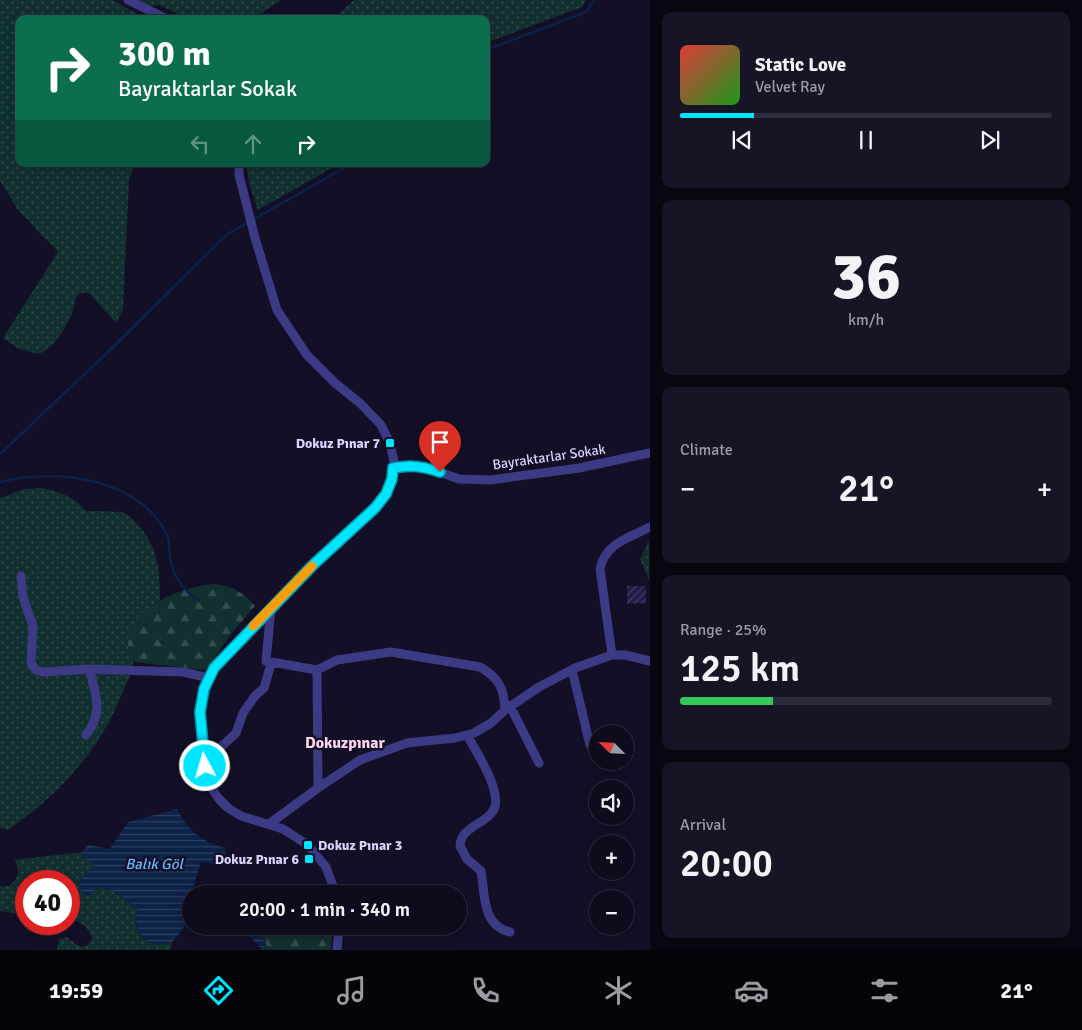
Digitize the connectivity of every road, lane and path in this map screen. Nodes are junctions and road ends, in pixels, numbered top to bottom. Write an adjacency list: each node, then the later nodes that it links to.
1 (128, 0): 2 (street)
2 (159, 15)
3 (239, 167): 5 (street)
4 (650, 453): 5 (street, Bayraktarlar Sokak)
5 (393, 468): 8 (street)
6 (650, 527): 9 (street)
7 (21, 576): 12 (street)
8 (271, 608): 11 (street); 15 (street)
9 (612, 655): 10 (street); 14 (street)
10 (650, 661)
11 (272, 664): 13 (street); 20 (street)
12 (89, 670): 15 (street); 18 (street)
13 (317, 670): 16 (street); 22 (street)
14 (572, 670): 16 (street); 19 (street)
15 (209, 678): 20 (street)
16 (507, 708): 17 (street); 21 (street)
17 (467, 735): 22 (street); 25 (street)
18 (86, 736)
19 (589, 741)
20 (205, 762): 23 (street)
21 (539, 763)
22 (318, 788): 23 (street)
23 (269, 824): 24 (street)
24 (333, 885)
25 (510, 932)
26 (338, 935): 27 (street)
27 (337, 950)

